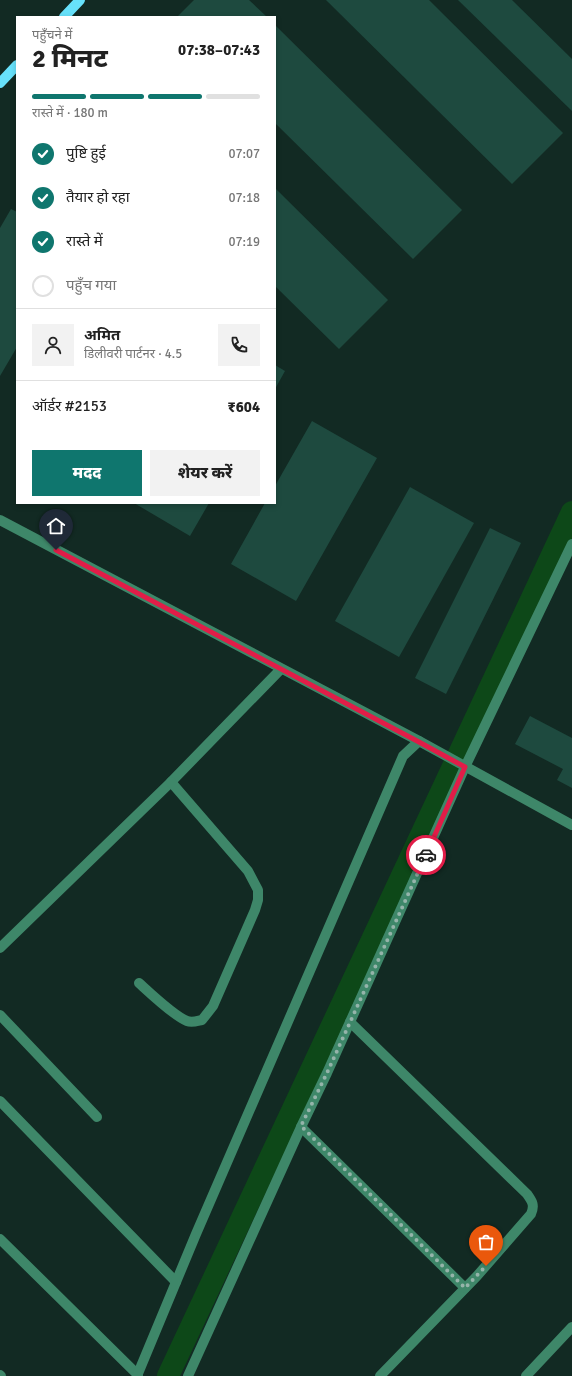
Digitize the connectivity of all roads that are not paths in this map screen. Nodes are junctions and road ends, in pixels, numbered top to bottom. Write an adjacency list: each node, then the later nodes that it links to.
1 (80, 0): 2 (main road)
2 (65, 16)
3 (16, 66): 4 (main road)
4 (0, 83)
5 (0, 520): 7 (street)
6 (572, 544): 9 (street)
7 (281, 669): 8 (street); 10 (street)
8 (419, 742): 9 (street); 20 (street)
9 (463, 766): 11 (street); 15 (street)
10 (171, 782): 12 (street); 13 (street)
11 (572, 825)
12 (0, 948)
13 (139, 983)
14 (0, 1015): 17 (street)
15 (350, 1022): 18 (street); 21 (street)
16 (0, 1101): 20 (street)
17 (97, 1117)
18 (301, 1126): 21 (street); 24 (street)
19 (0, 1239): 23 (street)
20 (176, 1282): 23 (street)
21 (465, 1288): 25 (street)
22 (572, 1327): 26 (street)
23 (137, 1375)
24 (188, 1376)
25 (380, 1376)
26 (526, 1376)

